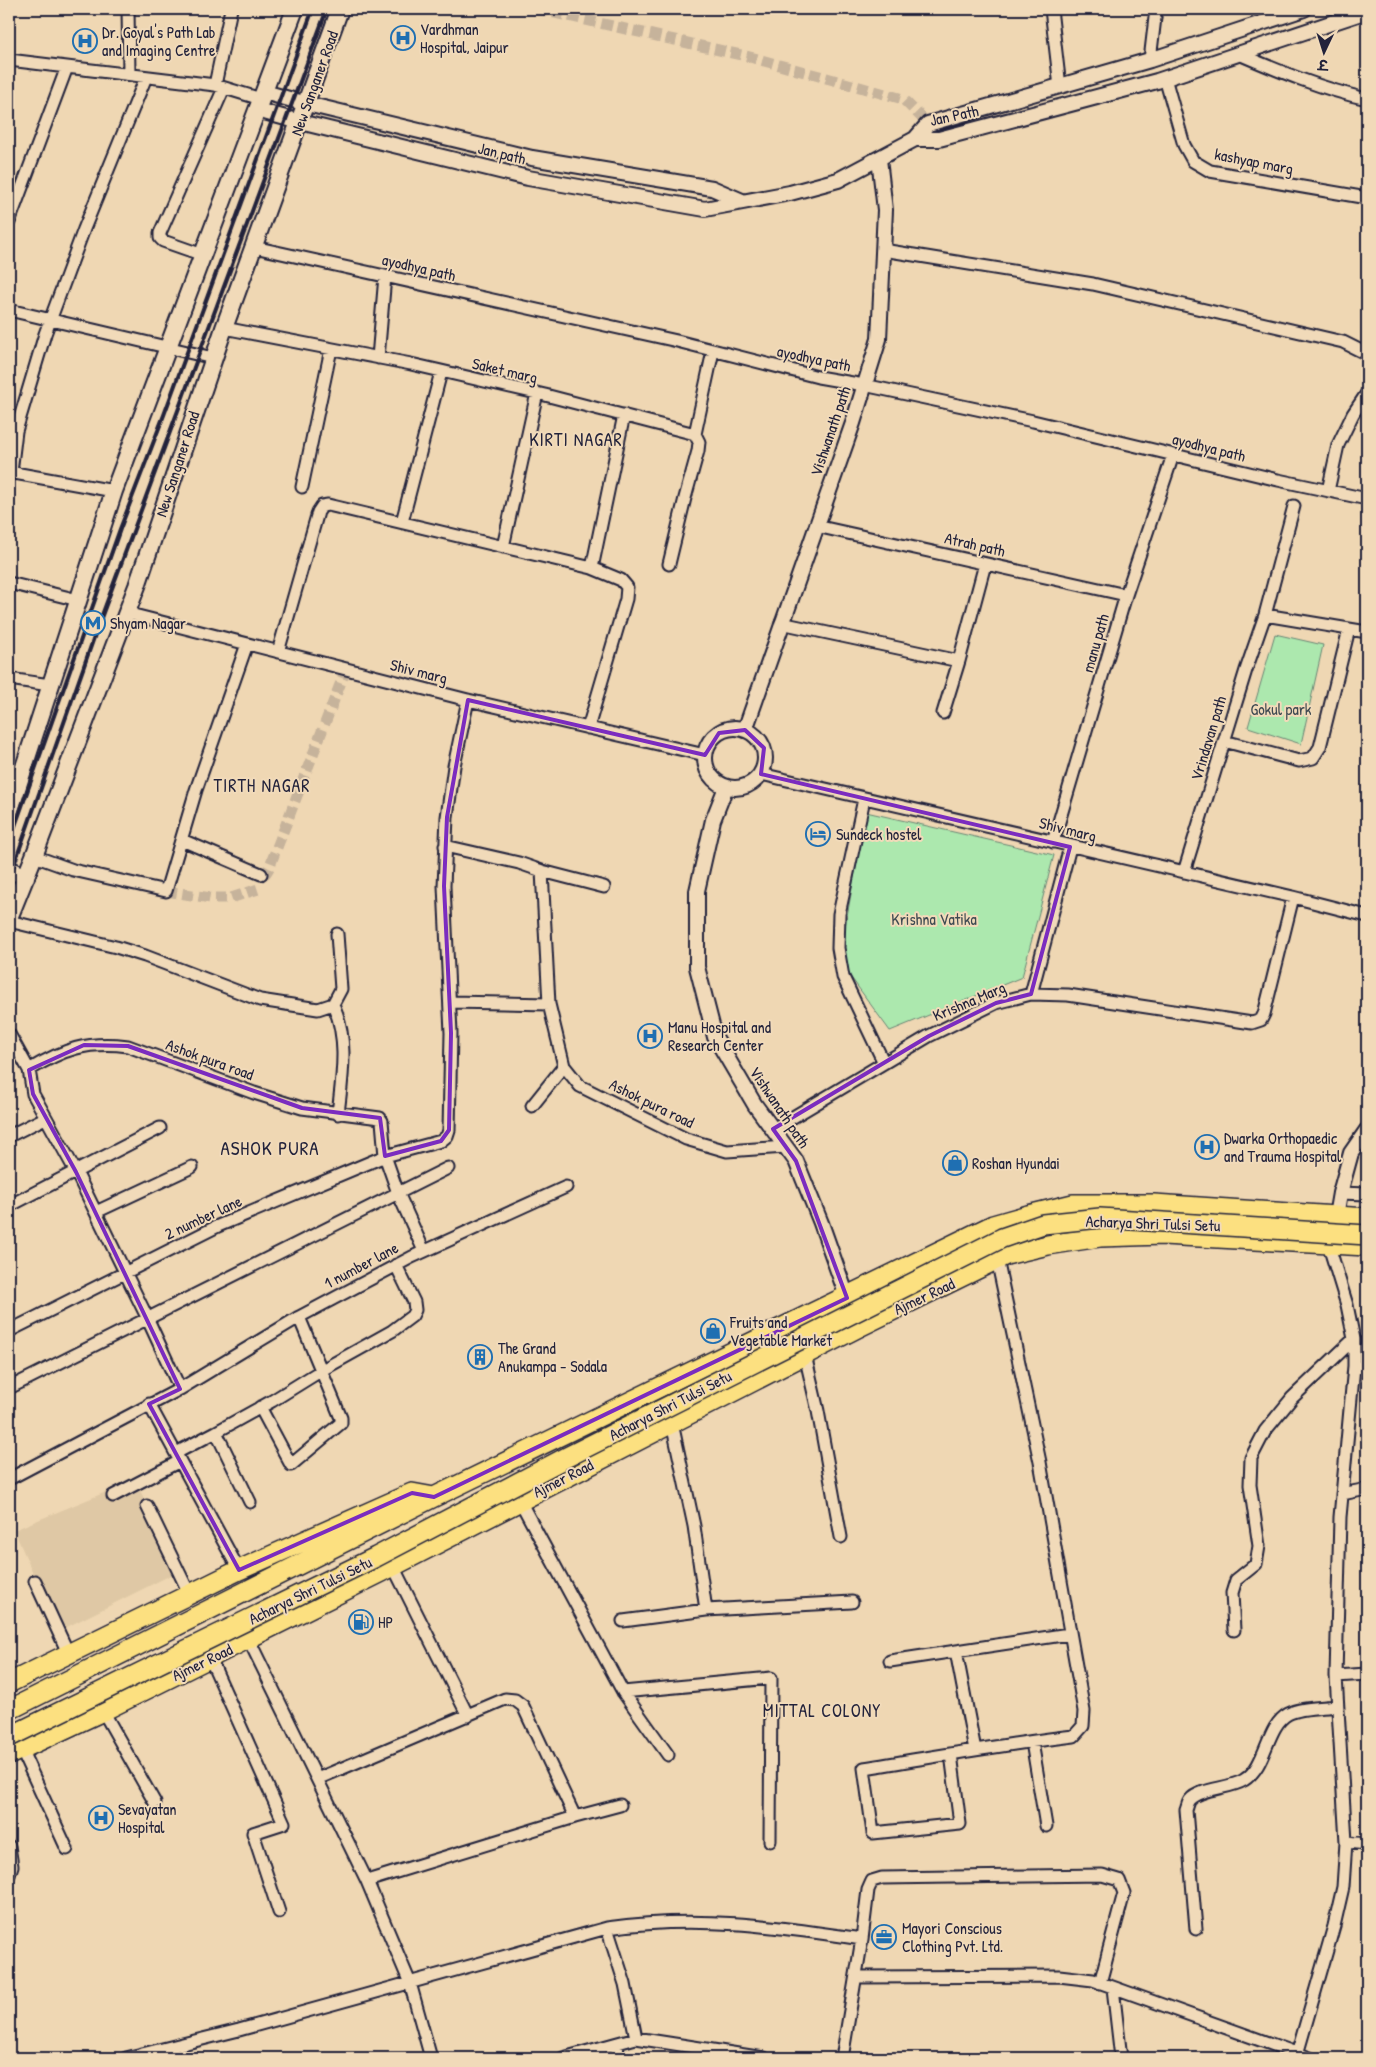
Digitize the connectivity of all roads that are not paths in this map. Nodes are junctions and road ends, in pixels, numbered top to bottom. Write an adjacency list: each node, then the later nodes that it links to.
1 (128, 9): 13 (street)
2 (231, 9): 16 (street)
3 (295, 9): 19 (main road)
4 (340, 9): 20 (main road, New Sanganer Road)
5 (1052, 9): 17 (street)
6 (1156, 9): 11 (street)
7 (1304, 9): 11 (street, Jan Path)
8 (1365, 13): 9 (street, Jan Path)
9 (1239, 54): 15 (street, Jan Path); 18 (street)
10 (9, 60): 12 (street)
11 (1150, 60): 17 (street, Jan Path)
12 (67, 67): 13 (street); 26 (street)
13 (129, 74): 14 (street)
14 (146, 76): 16 (street); 32 (street)
15 (1165, 78): 22 (street, Jan Path); 24 (street, kashyap marg)
16 (219, 87): 19 (street); 29 (street)
17 (1060, 87): 22 (street, Jan Path)
18 (1367, 99)
19 (260, 100): 20 (street, Jan path); 21 (street, Jan path); 29 (main road)
20 (307, 104): 21 (main road, New Sanganer Road); 25 (street, Jan path)
21 (300, 122): 25 (street, Jan path); 27 (main road, New Sanganer Road)
22 (915, 139): 23 (street, Jan path)
23 (879, 159): 25 (street, Jan path); 28 (street, Vishwanath path)
24 (1367, 198)
25 (742, 201)
26 (9, 222)
27 (254, 247): 30 (street, ayodhya path); 33 (main road, New Sanganer Road)
28 (883, 250): 37 (street); 41 (street, Vishwanath path)
29 (203, 255): 34 (main road)
30 (385, 276): 36 (street, ayodhya path); 39 (street)
31 (9, 310): 32 (street)
32 (50, 320): 34 (street); 47 (street)
33 (224, 328): 35 (street, Saket marg); 38 (main road, New Sanganer Road)
34 (168, 347): 38 (street); 49 (main road)
35 (331, 349): 39 (street, Saket marg); 48 (street)
36 (713, 352): 41 (street, ayodhya path); 45 (street)
37 (1367, 354)
38 (213, 358): 62 (main road, New Sanganer Road)
39 (378, 358): 40 (street, Saket marg)
40 (441, 372): 42 (street, Saket marg); 53 (street)
41 (864, 385): 46 (street, ayodhya path); 54 (street, Vishwanath path)
42 (537, 393): 44 (street, Saket marg); 55 (street)
43 (1367, 393): 50 (street)
44 (624, 415): 45 (street, Saket marg); 58 (street)
45 (695, 434): 56 (street)
46 (1173, 455): 50 (street, ayodhya path); 60 (street, manu path)
47 (10, 472): 49 (street)
48 (302, 487)
49 (114, 491): 61 (main road)
50 (1328, 491): 51 (street, ayodhya path)
51 (1367, 500)
52 (1294, 506): 63 (street, Vrindavan path)
53 (402, 522): 55 (street); 68 (street)
54 (816, 526): 57 (street, Atrah path); 64 (street, Vishwanath path)
55 (503, 547): 58 (street)
56 (669, 564)
57 (985, 564): 60 (street, Atrah path); 69 (street)
58 (592, 568): 74 (street)
59 (9, 583): 61 (street)
60 (1126, 595): 83 (street, manu path)
61 (78, 600): 71 (main road)
62 (126, 613): 67 (street, Shiv marg); 86 (main road, New Sanganer Road)
63 (1265, 615): 65 (street); 76 (street, Vrindavan path)
64 (782, 623): 69 (street); 75 (street, Vishwanath path)
65 (1349, 628): 66 (street); 76 (street)
66 (1367, 632)
67 (247, 644): 68 (street, Shiv marg); 82 (street)
68 (278, 652): 72 (street, Shiv marg)
69 (959, 661): 73 (street)
70 (9, 679): 71 (street)
71 (50, 685): 81 (main road)
72 (468, 700): 74 (street, Shiv marg); 84 (street)
73 (943, 713)
74 (588, 728): 77 (street, Shiv marg)
75 (745, 730): 77 (street); 78 (street)
76 (1224, 741): 89 (street, Vrindavan path)
77 (705, 755): 79 (street)
78 (761, 774): 79 (street); 80 (street, Shiv marg)
79 (726, 787): 110 (street, Vishwanath path)
80 (864, 798): 83 (street, Shiv marg); 103 (street)
81 (9, 813)
82 (182, 840): 86 (street); 90 (street)
83 (1053, 842): 85 (street, Shiv marg)
84 (445, 846): 88 (street); 99 (street)
85 (1070, 847): 89 (street, Shiv marg); 98 (street)
86 (34, 856): 91 (main road, New Sanganer Road)
87 (9, 870): 91 (main road)
88 (542, 871): 92 (street); 101 (street)
89 (1184, 872): 93 (street, Shiv marg)
90 (261, 874)
91 (26, 877): 95 (main road, New Sanganer Road)
92 (604, 887)
93 (1293, 897): 94 (street, Shiv marg); 98 (street, Krishna Marg)
94 (1367, 916)
95 (9, 918)
96 (9, 921): 100 (street)
97 (337, 934): 100 (street)
98 (1031, 994): 103 (street, Krishna Marg)
99 (450, 1002): 101 (street); 114 (street, 2 number lane)
100 (334, 1004): 107 (street)
101 (549, 1004): 104 (street)
102 (9, 1034): 105 (street)
103 (884, 1062): 110 (street, Krishna Marg)
104 (564, 1066): 106 (street); 113 (street, Ashok pura road)
105 (29, 1070): 107 (street, Ashok pura road); 108 (street)
106 (532, 1106)
107 (338, 1114): 114 (street, Ashok pura road)
108 (45, 1118): 112 (street); 117 (street)
109 (160, 1128): 117 (street)
110 (773, 1129): 113 (street, Vishwanath path)
111 (1367, 1130): 120 (street)
112 (9, 1136)
113 (786, 1147): 133 (street, Vishwanath path)
114 (385, 1156): 119 (street); 132 (street, 2 number lane)
115 (192, 1167): 123 (street)
116 (448, 1168): 119 (street)
117 (76, 1172): 122 (street); 123 (street)
118 (566, 1187): 129 (street, 1 number lane)
119 (398, 1193): 129 (street); 135 (street)
120 (1340, 1193): 121 (street); 124 (street)
121 (1367, 1194)
122 (9, 1206)
123 (96, 1212): 132 (street)
124 (1336, 1216): 125 (highway, Ajmer Road); 133 (highway, Ajmer Road)
125 (1367, 1218)
126 (1367, 1234): 182 (highway, Acharya Shri Tulsi Setu, bridge)
127 (1328, 1243): 128 (highway, Ajmer Road); 130 (highway, Ajmer Road); 138 (street)
128 (1367, 1246)
129 (424, 1251): 131 (street, 1 number lane)
130 (997, 1260): 136 (highway, Ajmer Road); 167 (street)
131 (396, 1266): 134 (street, 1 number lane); 141 (street)
132 (126, 1273): 135 (street); 137 (street, 2 number lane)
133 (847, 1298): 136 (street, Vishwanath path); 154 (highway, Ajmer Road)
134 (299, 1317): 141 (street); 144 (street, 1 number lane)
135 (148, 1318): 143 (street); 144 (street)
136 (859, 1327): 139 (highway, Ajmer Road)
137 (9, 1331)
138 (1354, 1339): 140 (street); 166 (street)
139 (805, 1355): 147 (highway, Ajmer Road); 158 (street)
140 (1354, 1366): 142 (street); 152 (street)
141 (322, 1370): 146 (street); 146 (street)
142 (1367, 1370)
143 (9, 1388)
144 (180, 1389): 145 (street, 1 number lane)
145 (149, 1404): 149 (street); 150 (street)
146 (260, 1407): 148 (street)
147 (672, 1423): 155 (highway, Ajmer Road); 164 (street)
148 (216, 1432): 149 (street); 156 (street)
149 (178, 1457): 153 (street); 160 (street)
150 (9, 1479)
151 (1367, 1489): 152 (street)
152 (1342, 1494): 174 (street)
153 (113, 1496)
154 (434, 1497): 160 (highway); 178 (highway, Acharya Shri Tulsi Setu)
155 (520, 1501): 159 (highway, Ajmer Road); 176 (street)
156 (250, 1502)
157 (147, 1506): 162 (street)
158 (841, 1537)
159 (393, 1566): 168 (highway, Ajmer Road); 180 (street)
160 (240, 1570): 162 (highway)
161 (35, 1581): 170 (street)
162 (190, 1595): 170 (highway)
163 (852, 1602): 164 (street)
164 (706, 1610): 165 (street)
165 (623, 1620)
166 (1234, 1630)
167 (1069, 1634): 169 (street); 181 (street)
168 (248, 1638): 171 (highway, Ajmer Road); 186 (street)
169 (956, 1651): 172 (street); 183 (street)
170 (68, 1654): 175 (highway)
171 (210, 1658): 179 (highway, Ajmer Road); 198 (street)
172 (890, 1661)
173 (1367, 1674): 174 (street)
174 (1336, 1676): 177 (street)
175 (9, 1683)
176 (624, 1692): 185 (street); 191 (street)
177 (1337, 1706): 192 (street); 200 (street)
178 (9, 1710)
179 (103, 1712): 182 (highway, Ajmer Road); 187 (street)
180 (468, 1716): 186 (street); 189 (street)
181 (1032, 1742): 183 (street); 190 (street)
182 (13, 1747): 195 (street)
183 (975, 1750): 184 (street)
184 (951, 1754): 184 (street)
185 (668, 1755)
186 (317, 1779): 197 (street)
187 (155, 1803)
188 (620, 1805): 189 (street)
189 (575, 1817): 197 (street)
190 (1046, 1826)
191 (770, 1841)
192 (1346, 1842): 193 (street); 208 (street)
193 (1367, 1844)
194 (9, 1846): 196 (street)
195 (67, 1849)
196 (9, 1875)
197 (367, 1881): 203 (street)
198 (279, 1912)
199 (607, 1928): 201 (street); 203 (street); 206 (street)
200 (1196, 1929)
201 (862, 1940): 202 (street); 204 (street)
202 (856, 1977): 204 (street); 215 (street)
203 (410, 1983): 210 (street); 211 (street)
204 (1100, 1983): 205 (street)
205 (1113, 1988): 208 (street); 216 (street)
206 (636, 2038): 207 (street); 209 (street)
207 (618, 2042): 212 (street); 213 (street)
208 (1297, 2055): 217 (street)
209 (741, 2056): 214 (street)
210 (126, 2058)
211 (431, 2058)
212 (563, 2058)
213 (618, 2058)
214 (764, 2058)
215 (842, 2058)
216 (1121, 2058)
217 (1310, 2058)

